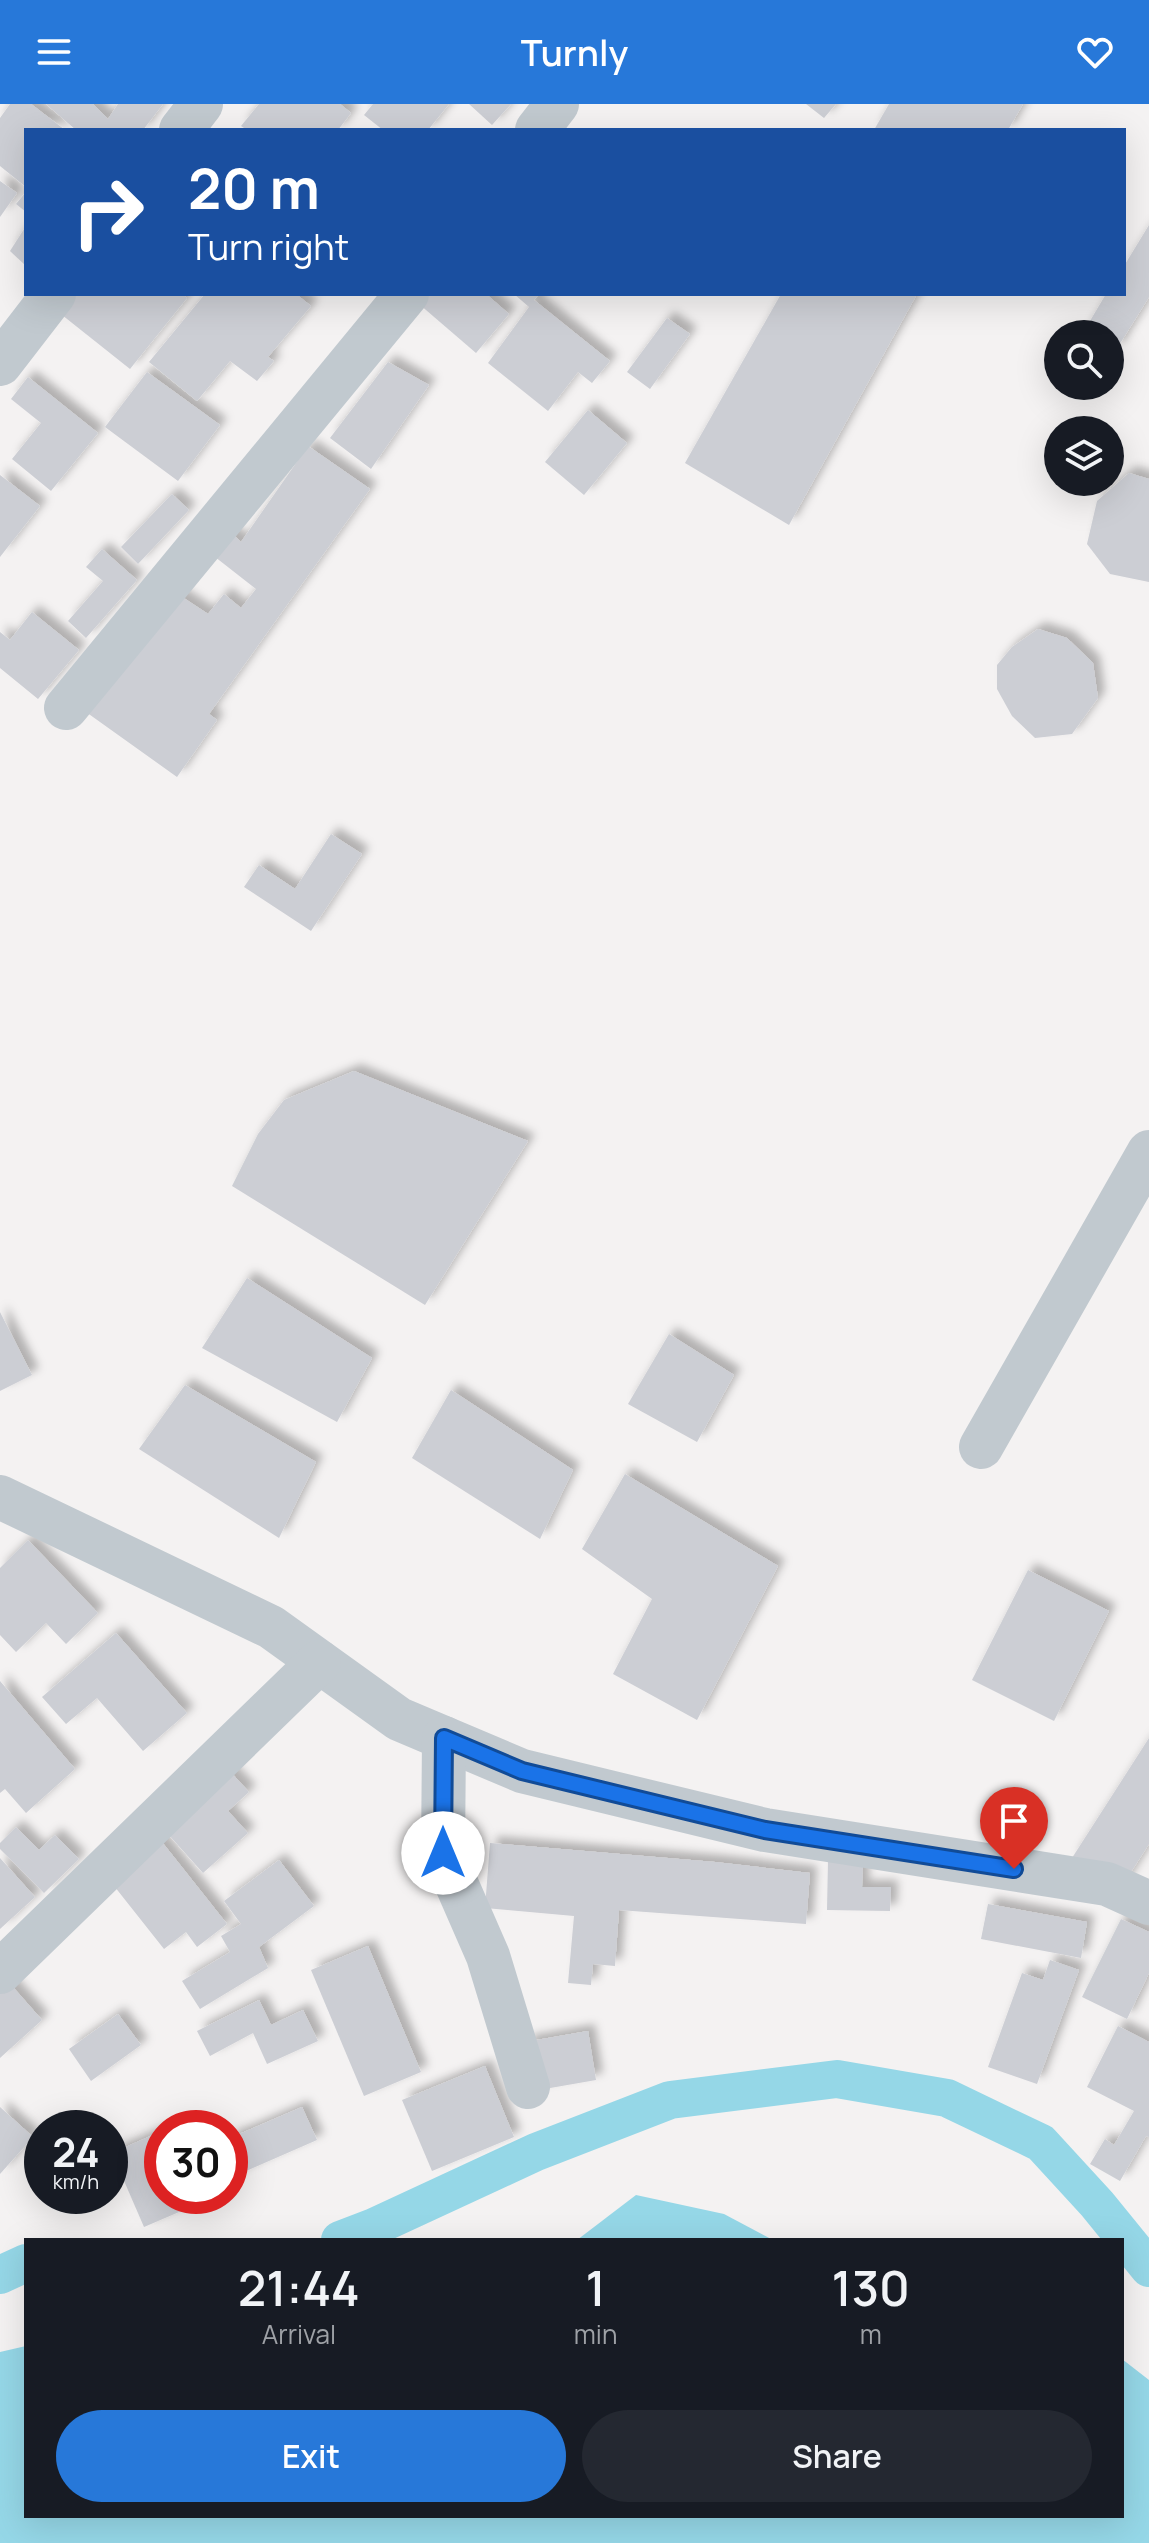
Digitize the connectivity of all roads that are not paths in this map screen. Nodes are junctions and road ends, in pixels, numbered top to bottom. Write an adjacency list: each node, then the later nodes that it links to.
1 (201, 104): 3 (street)
2 (557, 104): 4 (street)
3 (183, 128)
4 (539, 128)
5 (52, 296): 7 (street)
6 (405, 296): 8 (street)
7 (0, 364)
8 (66, 708)
9 (1149, 1152): 10 (street)
10 (981, 1447)
11 (0, 1497): 12 (street)
12 (319, 1662): 13 (street); 15 (street)
13 (444, 1738): 14 (street); 16 (street)
14 (1149, 1903)
15 (0, 1972)
16 (528, 2087)

